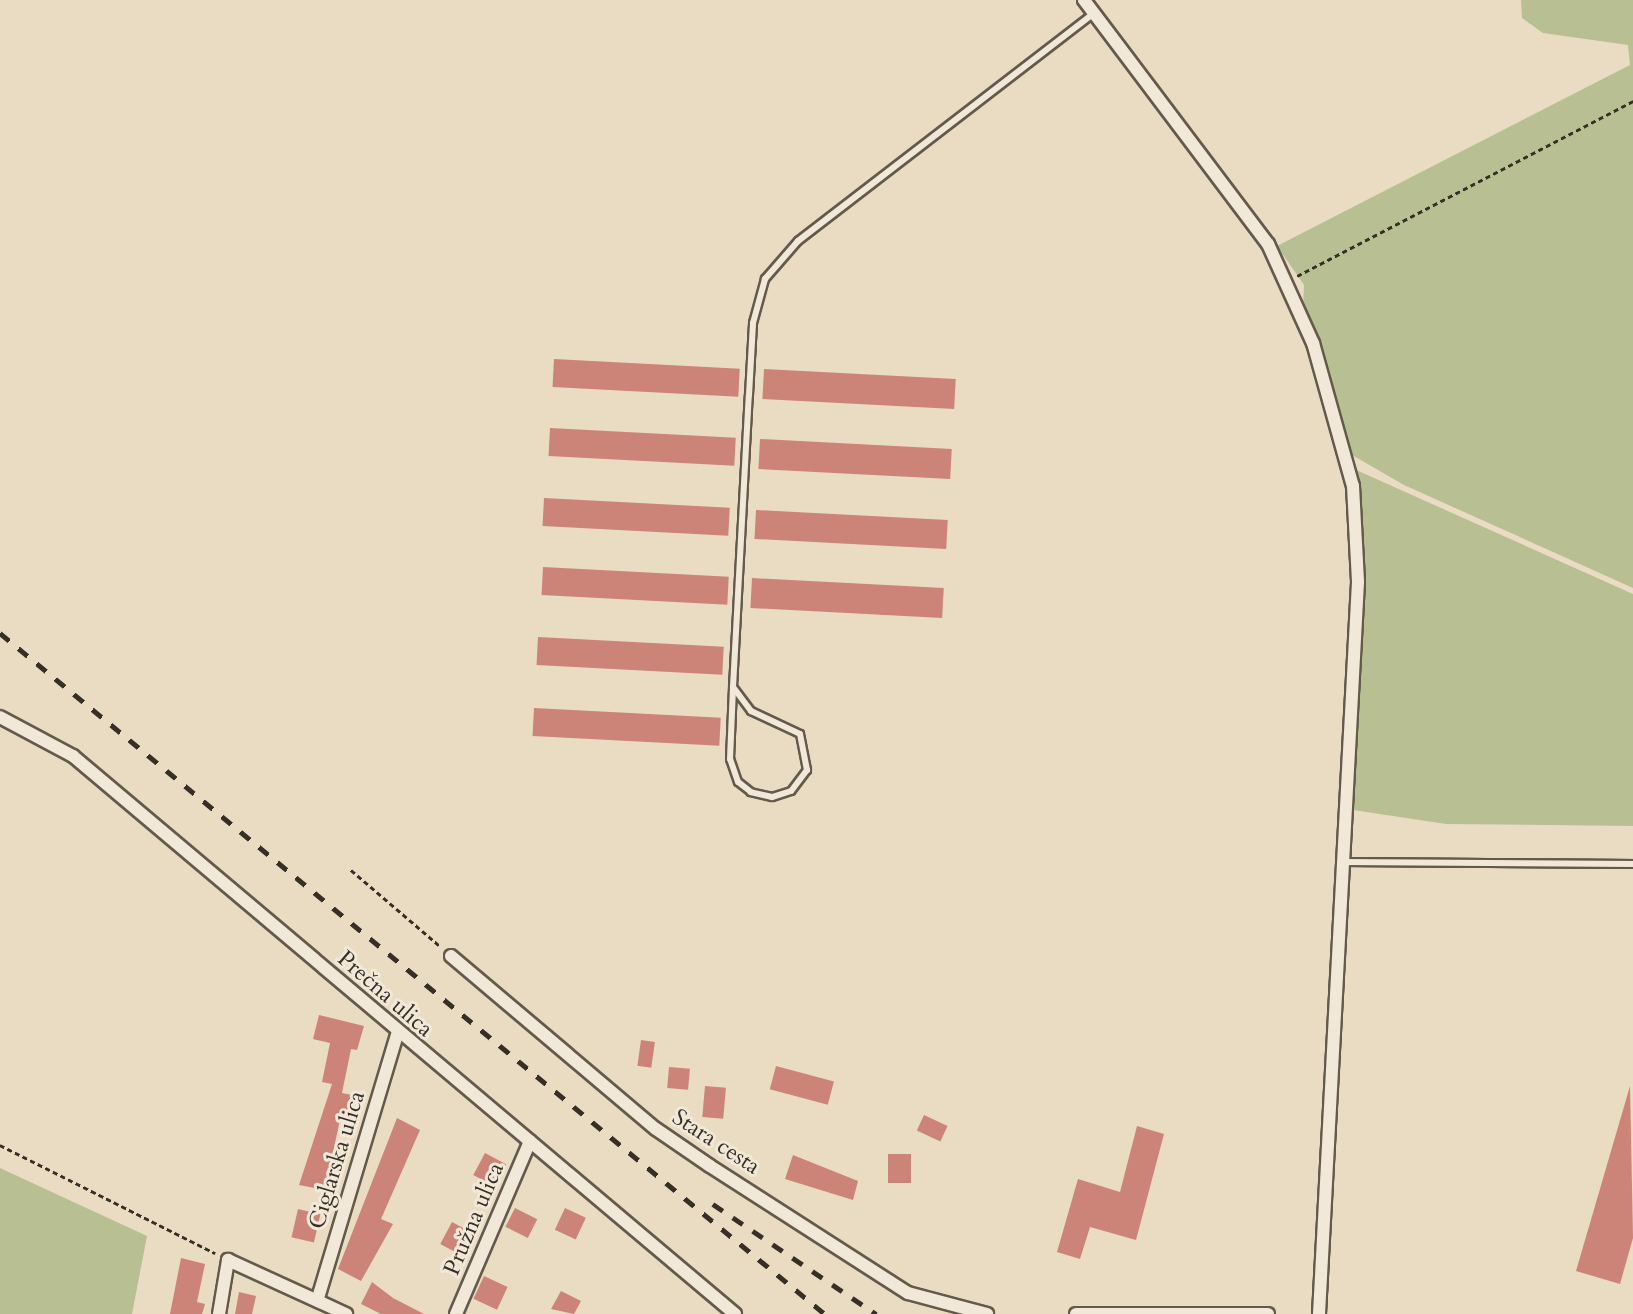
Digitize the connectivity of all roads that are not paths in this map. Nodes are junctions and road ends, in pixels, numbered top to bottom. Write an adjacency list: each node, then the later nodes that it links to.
1 (1084, 0): 2 (street)
2 (1094, 13): 3 (lane); 5 (street)
3 (733, 687): 3 (lane)
4 (0, 717): 8 (street, Prečna ulica)
5 (1345, 862): 6 (lane); 18 (street)
6 (1633, 864)
7 (451, 957): 15 (street, Stara cesta)
8 (397, 1034): 9 (street, Prečna ulica); 10 (street, Ciglarska ulica)
9 (530, 1141): 13 (street, Pružna ulica); 14 (street, Prečna ulica)
10 (318, 1298): 11 (street); 12 (street)
11 (342, 1313)
12 (219, 1314)
13 (456, 1314)
14 (735, 1314)
15 (987, 1314)
16 (1076, 1314): 17 (street)
17 (1268, 1314)
18 (1319, 1314)

